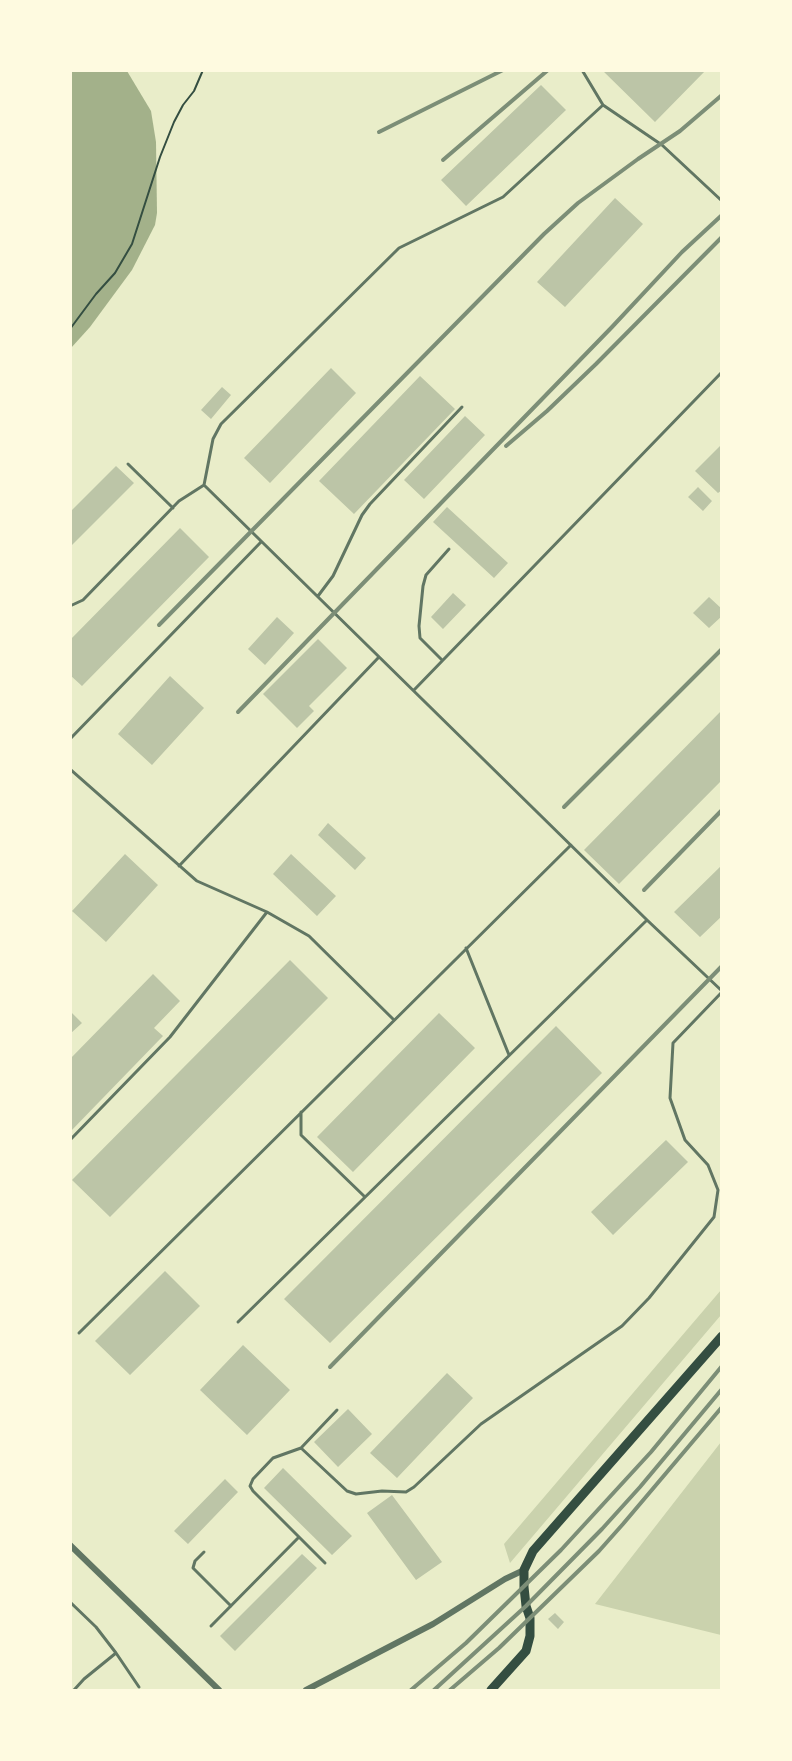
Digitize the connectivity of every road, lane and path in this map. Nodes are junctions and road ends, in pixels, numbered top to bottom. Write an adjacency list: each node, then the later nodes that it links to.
1 (203, 70): 5 (path)
2 (582, 70): 3 (lane)
3 (603, 105): 4 (lane); 9 (lane)
4 (722, 201)
5 (70, 329)
6 (722, 372): 16 (lane)
7 (462, 407): 13 (lane)
8 (128, 464): 10 (lane)
9 (204, 485): 10 (lane); 11 (lane)
10 (173, 508): 14 (lane)
11 (261, 542): 13 (lane); 18 (lane)
12 (449, 549): 16 (lane)
13 (318, 596): 15 (lane)
14 (70, 606)
15 (379, 657): 17 (lane); 21 (lane)
16 (442, 660): 17 (lane)
17 (414, 690): 20 (lane)
18 (70, 739)
19 (70, 769): 21 (lane)
20 (571, 845): 23 (lane); 24 (lane)
21 (179, 866): 22 (lane)
22 (267, 912): 26 (lane); 29 (lane)
23 (647, 920): 25 (lane); 27 (lane)
24 (466, 948): 26 (lane); 27 (lane)
25 (722, 992): 35 (lane)
26 (393, 1020): 28 (lane)
27 (509, 1056): 30 (lane)
28 (301, 1112): 30 (lane); 32 (lane)
29 (70, 1140)
30 (365, 1197): 31 (lane)
31 (238, 1322)
32 (79, 1333)
33 (722, 1336): 40 (main road)
34 (337, 1410): 35 (lane)
35 (300, 1448): 36 (lane)
36 (299, 1537): 39 (lane); 42 (lane)
37 (70, 1545): 48 (street)
38 (204, 1552): 42 (lane)
39 (325, 1563)
40 (524, 1570): 46 (main road); 49 (street)
41 (70, 1602): 44 (lane)
42 (231, 1606): 43 (lane)
43 (211, 1626)
44 (116, 1653): 45 (lane); 47 (lane)
45 (139, 1687)
46 (502, 1687): 50 (main road)
47 (74, 1690)
48 (218, 1690)
49 (306, 1690)
50 (491, 1690)

